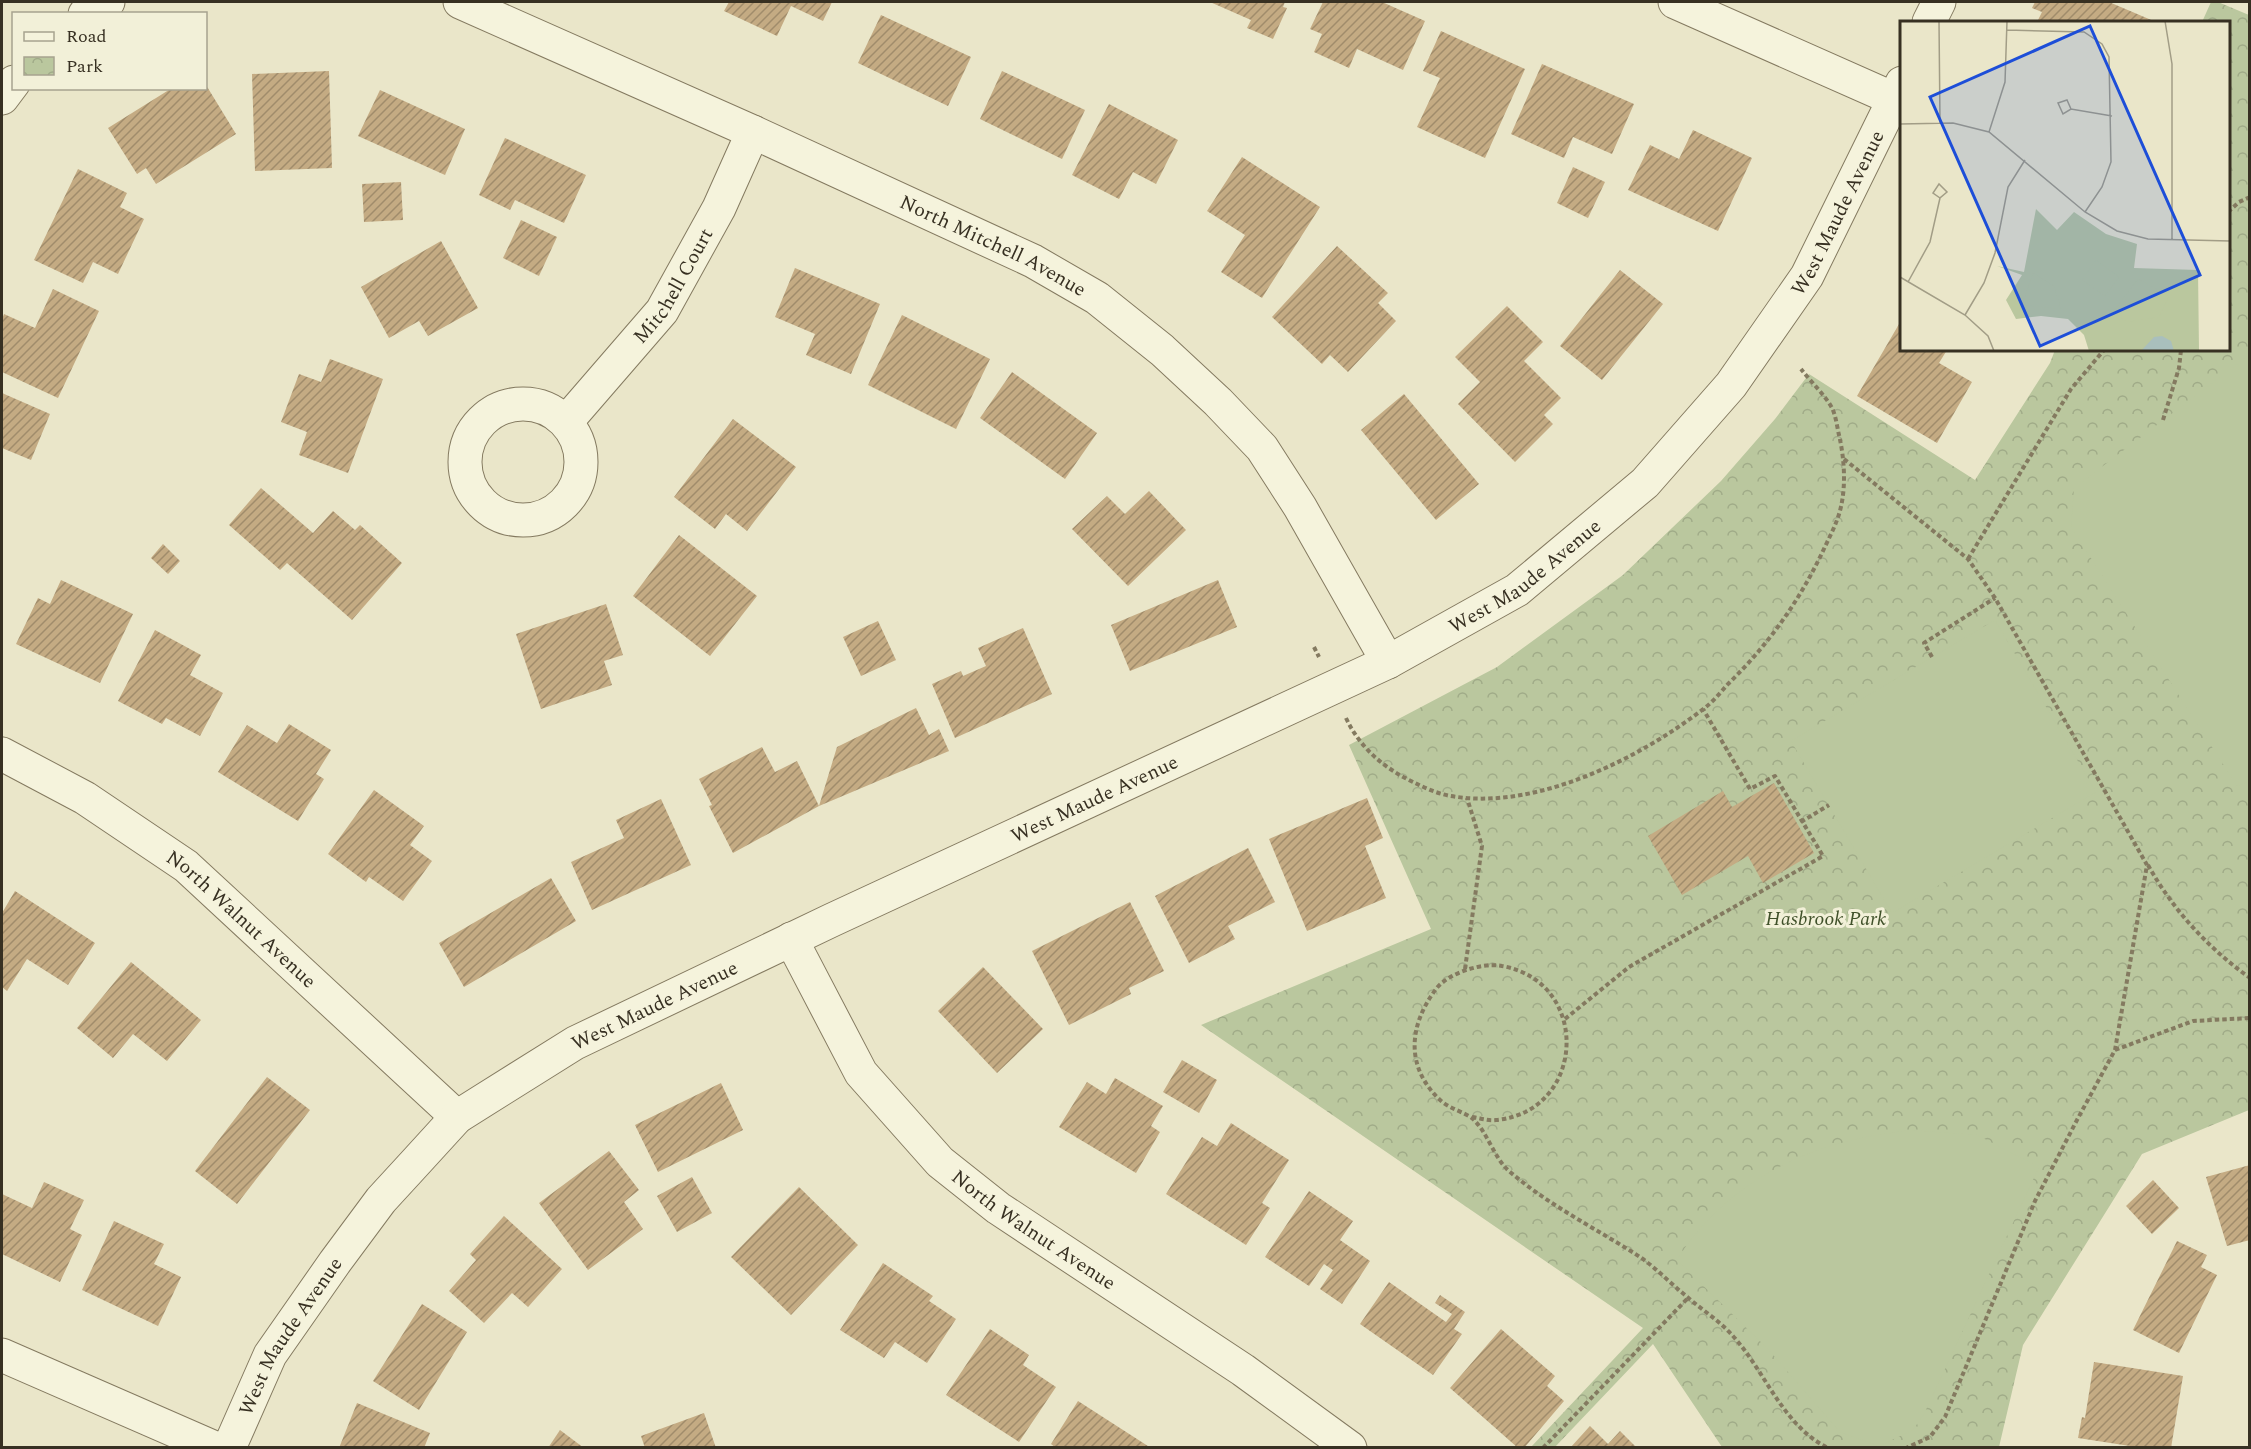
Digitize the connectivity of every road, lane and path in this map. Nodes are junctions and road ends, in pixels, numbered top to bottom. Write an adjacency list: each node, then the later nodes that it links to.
1 (108, 2): 5 (street)
2 (459, 2): 10 (street, North Mitchell Avenue)
3 (1675, 2): 8 (street)
4 (1939, 2): 6 (street)
5 (89, 12)
6 (1930, 21)
7 (12, 85): 9 (street)
8 (1898, 91): 22 (street, West Maude Avenue)
9 (2, 98)
10 (753, 132): 17 (street, Mitchell Court); 22 (street, North Mitchell Avenue)
11 (2250, 197): 12 (path)
12 (2230, 211)
13 (2103, 351): 19 (path)
14 (2181, 351): 16 (path)
15 (1801, 369): 18 (path)
16 (2163, 420)
17 (566, 422)
18 (1844, 459): 19 (path); 24 (path)
19 (1968, 559): 20 (path)
20 (1995, 597): 21 (path); 29 (path)
21 (1932, 657)
22 (1388, 662): 23 (street, West Maude Avenue)
23 (1332, 688): 26 (path); 30 (street, West Maude Avenue)
24 (1703, 709): 26 (path); 28 (path)
25 (2, 754): 36 (street, North Walnut Avenue)
26 (1467, 798): 31 (path)
27 (1829, 805): 28 (path)
28 (1801, 822): 34 (path)
29 (2148, 865): 32 (path); 35 (path)
30 (791, 939): 36 (street, West Maude Avenue); 42 (street, North Walnut Avenue)
31 (1465, 969): 34 (path); 37 (path)
32 (2250, 978)
33 (2250, 1018): 35 (path)
34 (1565, 1019): 37 (path)
35 (2115, 1050): 45 (path)
36 (457, 1118): 41 (street, West Maude Avenue)
37 (1472, 1118): 38 (path)
38 (1688, 1298): 43 (path); 44 (path)
39 (2, 1355): 40 (street)
40 (215, 1448)
41 (229, 1448)
42 (1350, 1448)
43 (1543, 1448)
44 (1828, 1448)
45 (1906, 1448)

